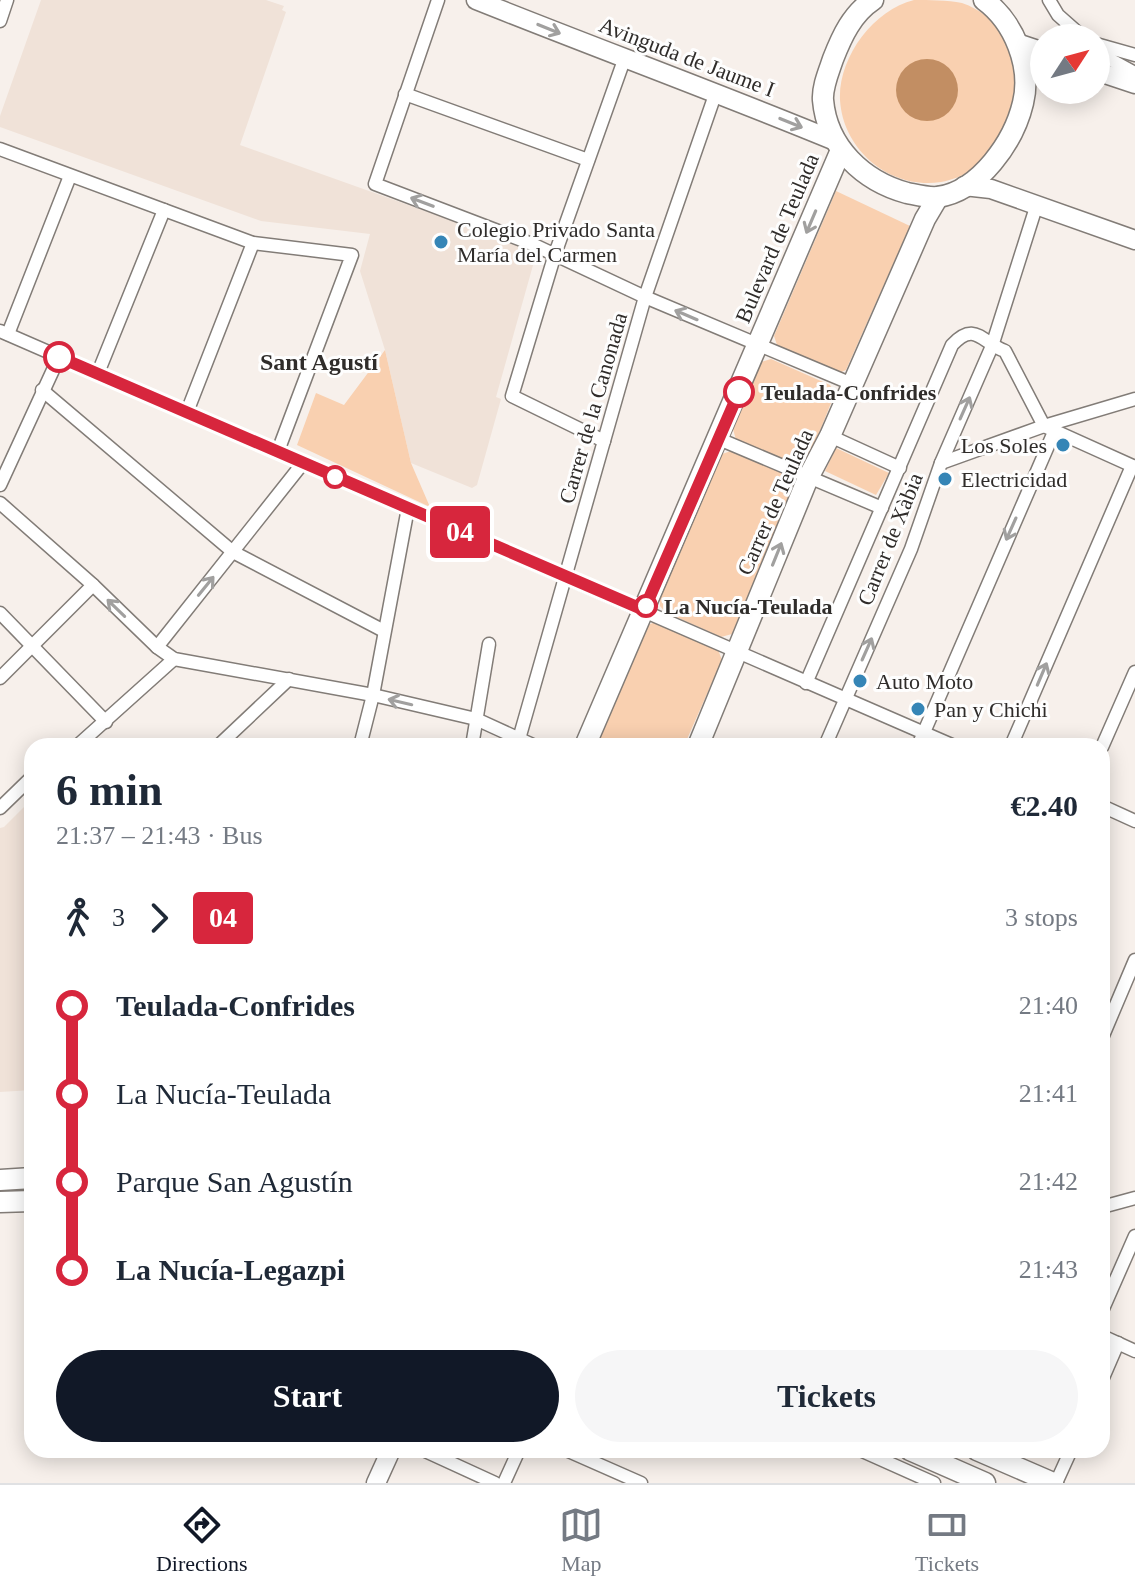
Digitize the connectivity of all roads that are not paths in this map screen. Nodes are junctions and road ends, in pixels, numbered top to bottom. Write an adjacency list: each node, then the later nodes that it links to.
1 (7, 0): 8 (street)
2 (438, 0): 20 (street)
3 (476, 0): 15 (main road, Avinguda de Jaume I, one-way to 15)
4 (873, 0): 21 (main road)
5 (984, 0): 7 (main road)
6 (1049, 0): 9 (street)
7 (1003, 10): 10 (main road)
8 (0, 21)
9 (1068, 24)
10 (1017, 43): 11 (main road); 25 (main road)
11 (1030, 47)
12 (1110, 49): 13 (street)
13 (1135, 55)
14 (1110, 58): 16 (street)
15 (624, 60): 19 (main road, Avinguda de Jaume I); 23 (street)
16 (1135, 73)
17 (1110, 76): 18 (main road)
18 (1135, 84)
19 (716, 92): 21 (main road, Avinguda de Jaume I, one-way to 21); 32 (street, Carrer de la Canonada)
20 (405, 94): 23 (street); 31 (street, one-way to 20)
21 (838, 146): 26 (main road); 34 (main road, Bulevard de Teulada, one-way to 34)
22 (0, 149): 24 (street)
23 (588, 160): 31 (street)
24 (70, 176): 28 (street); 33 (street)
25 (964, 186): 26 (main road); 27 (main road)
26 (938, 197): 38 (main road, Carrer de Teulada)
27 (1037, 204): 29 (main road); 35 (street, Carrer de Xàbia)
28 (164, 210): 30 (street); 37 (street)
29 (1135, 240)
30 (253, 243): 41 (street); 46 (street)
31 (555, 254): 32 (street); 45 (street)
32 (645, 297): 34 (street, one-way to 32); 45 (street, Carrer de la Canonada)
33 (4, 333): 36 (street)
34 (758, 345): 38 (street, Bulevard de Teulada); 44 (main road, Bulevard de Teulada)
35 (992, 346): 42 (street); 48 (street, Carrer de Xàbia, one-way to 35); 50 (street, Carrer de Xàbia)
36 (59, 357): 37 (street); 39 (street)
37 (98, 373): 41 (street)
38 (852, 384): 43 (main road, Carrer de Teulada)
39 (42, 390): 52 (street); 56 (street)
40 (1135, 399): 42 (street)
41 (187, 412): 46 (street)
42 (1049, 429): 48 (street); 49 (street); 75 (street, one-way to 75)
43 (830, 436): 50 (street); 51 (main road, Carrer de Teulada)
44 (719, 439): 51 (street); 59 (main road, Bulevard de Teulada)
45 (604, 441): 57 (street, Carrer de la Canonada)
46 (278, 451): 47 (street)
47 (303, 463): 54 (street); 56 (street)
48 (941, 463): 72 (street, Carrer de Xàbia, one-way to 48)
49 (1134, 467): 87 (street, one-way to 49)
50 (900, 468): 55 (street, Carrer de Xàbia)
51 (808, 478): 55 (street); 65 (main road, Carrer de Teulada, one-way to 51)
52 (0, 485)
53 (0, 503): 58 (street)
54 (408, 508): 57 (street); 61 (street)
55 (882, 508): 70 (street, Carrer de Xàbia)
56 (233, 552): 61 (street); 64 (street, one-way to 56)
57 (567, 578): 59 (street); 81 (street, Carrer de la Canonada)
58 (93, 585): 63 (street); 64 (street, one-way to 58)
59 (644, 610): 65 (street); 82 (main road, Bulevard de Teulada)
60 (0, 613): 63 (street)
61 (384, 631): 71 (street)
62 (489, 644): 73 (street)
63 (33, 645): 68 (street); 74 (street)
64 (157, 647): 66 (street)
65 (737, 652): 70 (street); 83 (main road, Carrer de Teulada)
66 (174, 659): 69 (street); 74 (street)
67 (1135, 672): 88 (street)
68 (0, 678)
69 (289, 679): 71 (street); 77 (street)
70 (806, 683): 72 (street)
71 (373, 695): 73 (street, one-way to 71); 78 (street)
72 (845, 699): 75 (street); 84 (street, Carrer de Xàbia)
73 (476, 719): 79 (street); 80 (street)
74 (106, 722): 76 (street)
75 (923, 733): 85 (street); 86 (street)
76 (87, 738)
77 (226, 738)
78 (362, 738)
79 (473, 738)
80 (517, 738)
81 (519, 738)
82 (588, 738)
83 (701, 738)
84 (828, 738)
85 (921, 738)
86 (935, 738)
87 (1015, 738)
88 (1106, 738)
89 (24, 785): 90 (street)
90 (0, 808)
91 (1110, 810): 92 (street)
92 (1135, 821)
93 (1135, 960): 94 (street)
94 (1110, 1019)
95 (24, 1178): 96 (main road)
96 (0, 1180)
97 (1135, 1198): 100 (street)
98 (24, 1201): 99 (main road)
99 (0, 1202)
100 (1110, 1205)
101 (1135, 1236): 102 (street)
102 (1110, 1293)
103 (1110, 1340): 104 (street)
104 (1118, 1343): 105 (street); 106 (street)
105 (1135, 1351)
106 (1110, 1362)
107 (387, 1458): 114 (main road)
108 (440, 1458): 115 (street)
109 (515, 1458): 116 (street)
110 (584, 1458): 117 (street)
111 (996, 1458): 120 (main road)
112 (1067, 1458): 120 (street)
113 (916, 1462): 118 (street); 119 (main road)
114 (376, 1483)
115 (495, 1483)
116 (504, 1483)
117 (641, 1483)
118 (934, 1483)
119 (985, 1483)
120 (1055, 1483)

